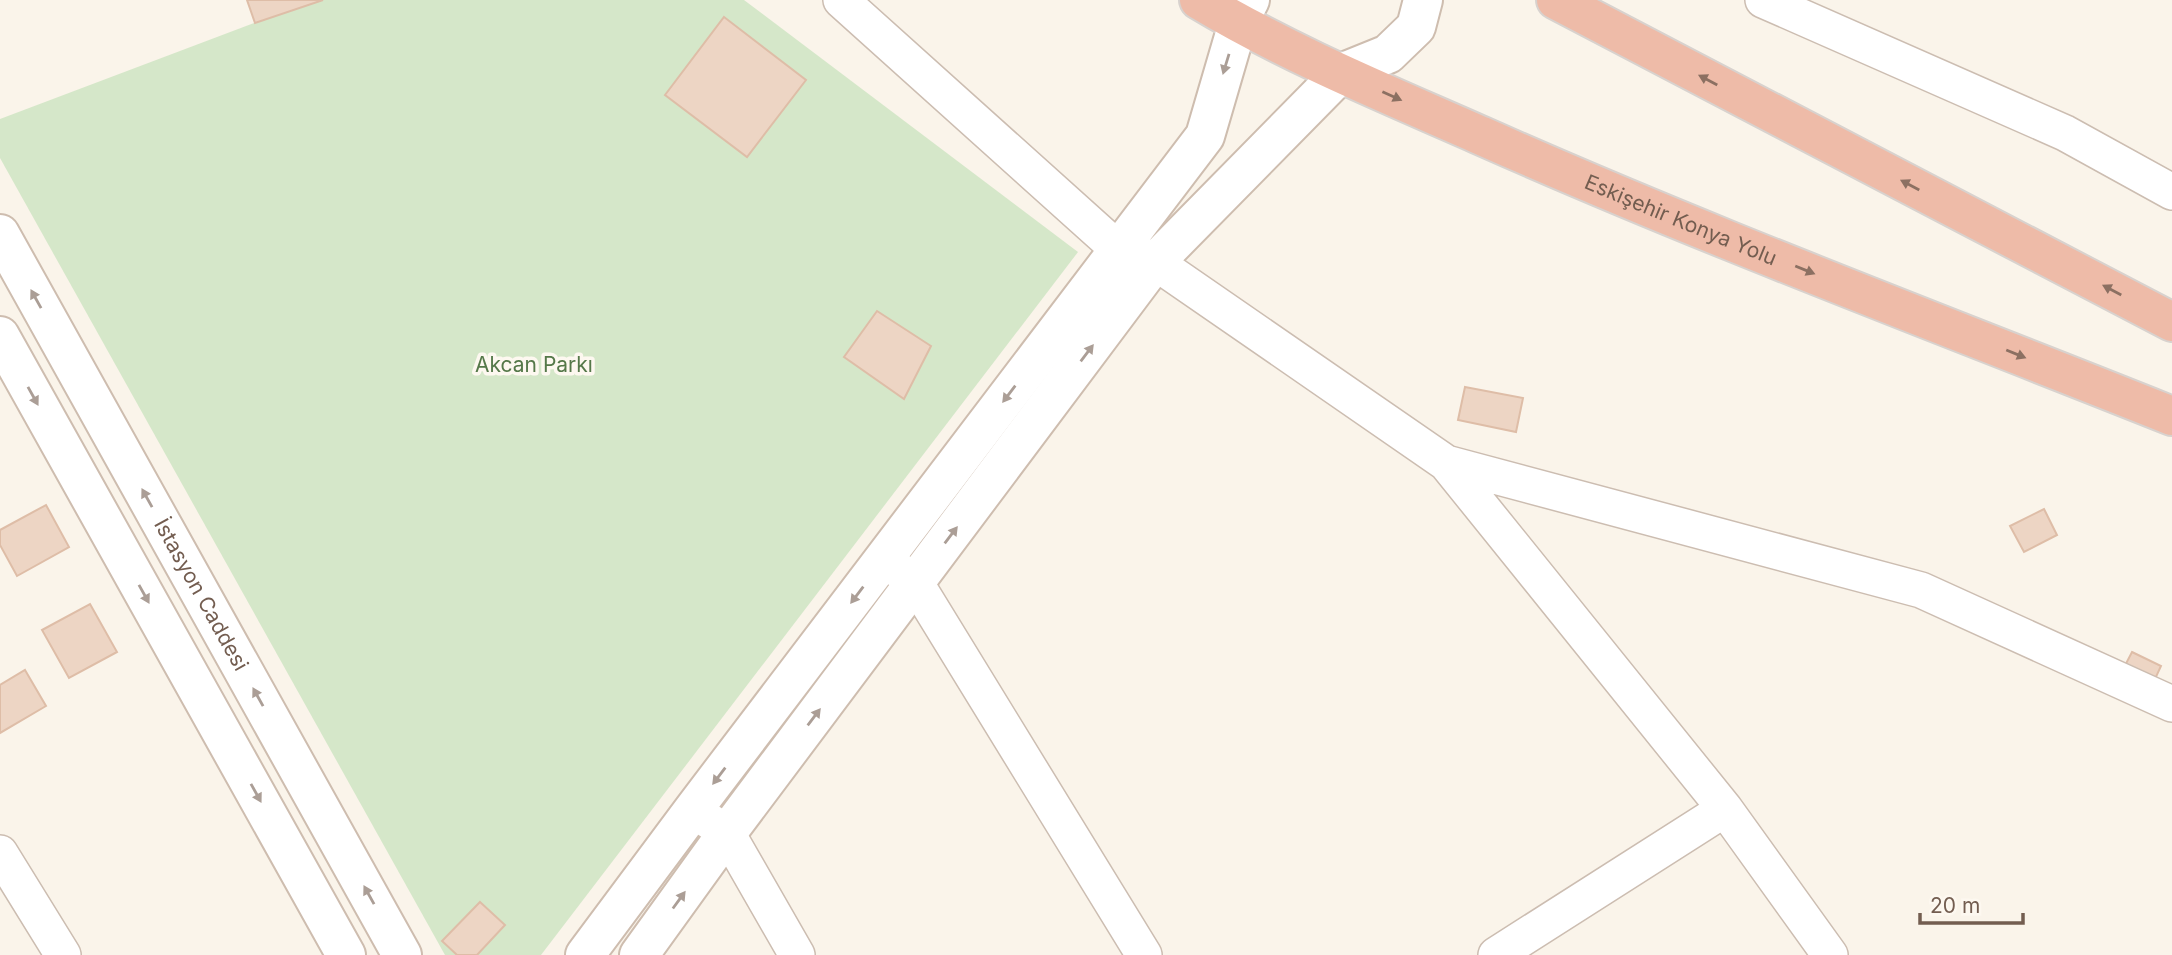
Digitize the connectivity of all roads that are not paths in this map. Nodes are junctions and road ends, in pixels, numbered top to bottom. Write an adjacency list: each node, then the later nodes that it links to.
1 (841, 0): 10 (street)
2 (1199, 0): 6 (highway, Eskişehir Konya Yolu)
3 (1423, 0): 7 (street)
4 (1556, 0): 12 (highway, one-way to 4)
5 (1763, 0): 8 (street)
6 (1244, 12): 7 (highway, Eskişehir Konya Yolu); 10 (street, one-way to 10)
7 (1341, 73): 11 (street); 14 (highway, Eskişehir Konya Yolu, one-way to 14)
8 (2172, 192)
9 (0, 234): 25 (street, İstasyon Caddesi, one-way to 9)
10 (1120, 247): 11 (street); 16 (street, one-way to 16)
11 (1155, 262): 15 (street); 17 (street, one-way to 11)
12 (2172, 322)
13 (0, 336): 24 (street, one-way to 24)
14 (2172, 416)
15 (1446, 463): 18 (street); 19 (street)
16 (883, 560): 17 (street); 20 (street, one-way to 20)
17 (915, 582): 21 (street, one-way to 17); 29 (street)
18 (2172, 704)
19 (1725, 809): 30 (street); 31 (street)
20 (693, 810): 21 (street); 26 (street)
21 (727, 833): 27 (street, one-way to 21); 28 (street)
22 (0, 853): 23 (street)
23 (63, 955)
24 (346, 955)
25 (402, 955)
26 (585, 955)
27 (639, 955)
28 (797, 955)
29 (1144, 955)
30 (1496, 955)
31 (1830, 955)

